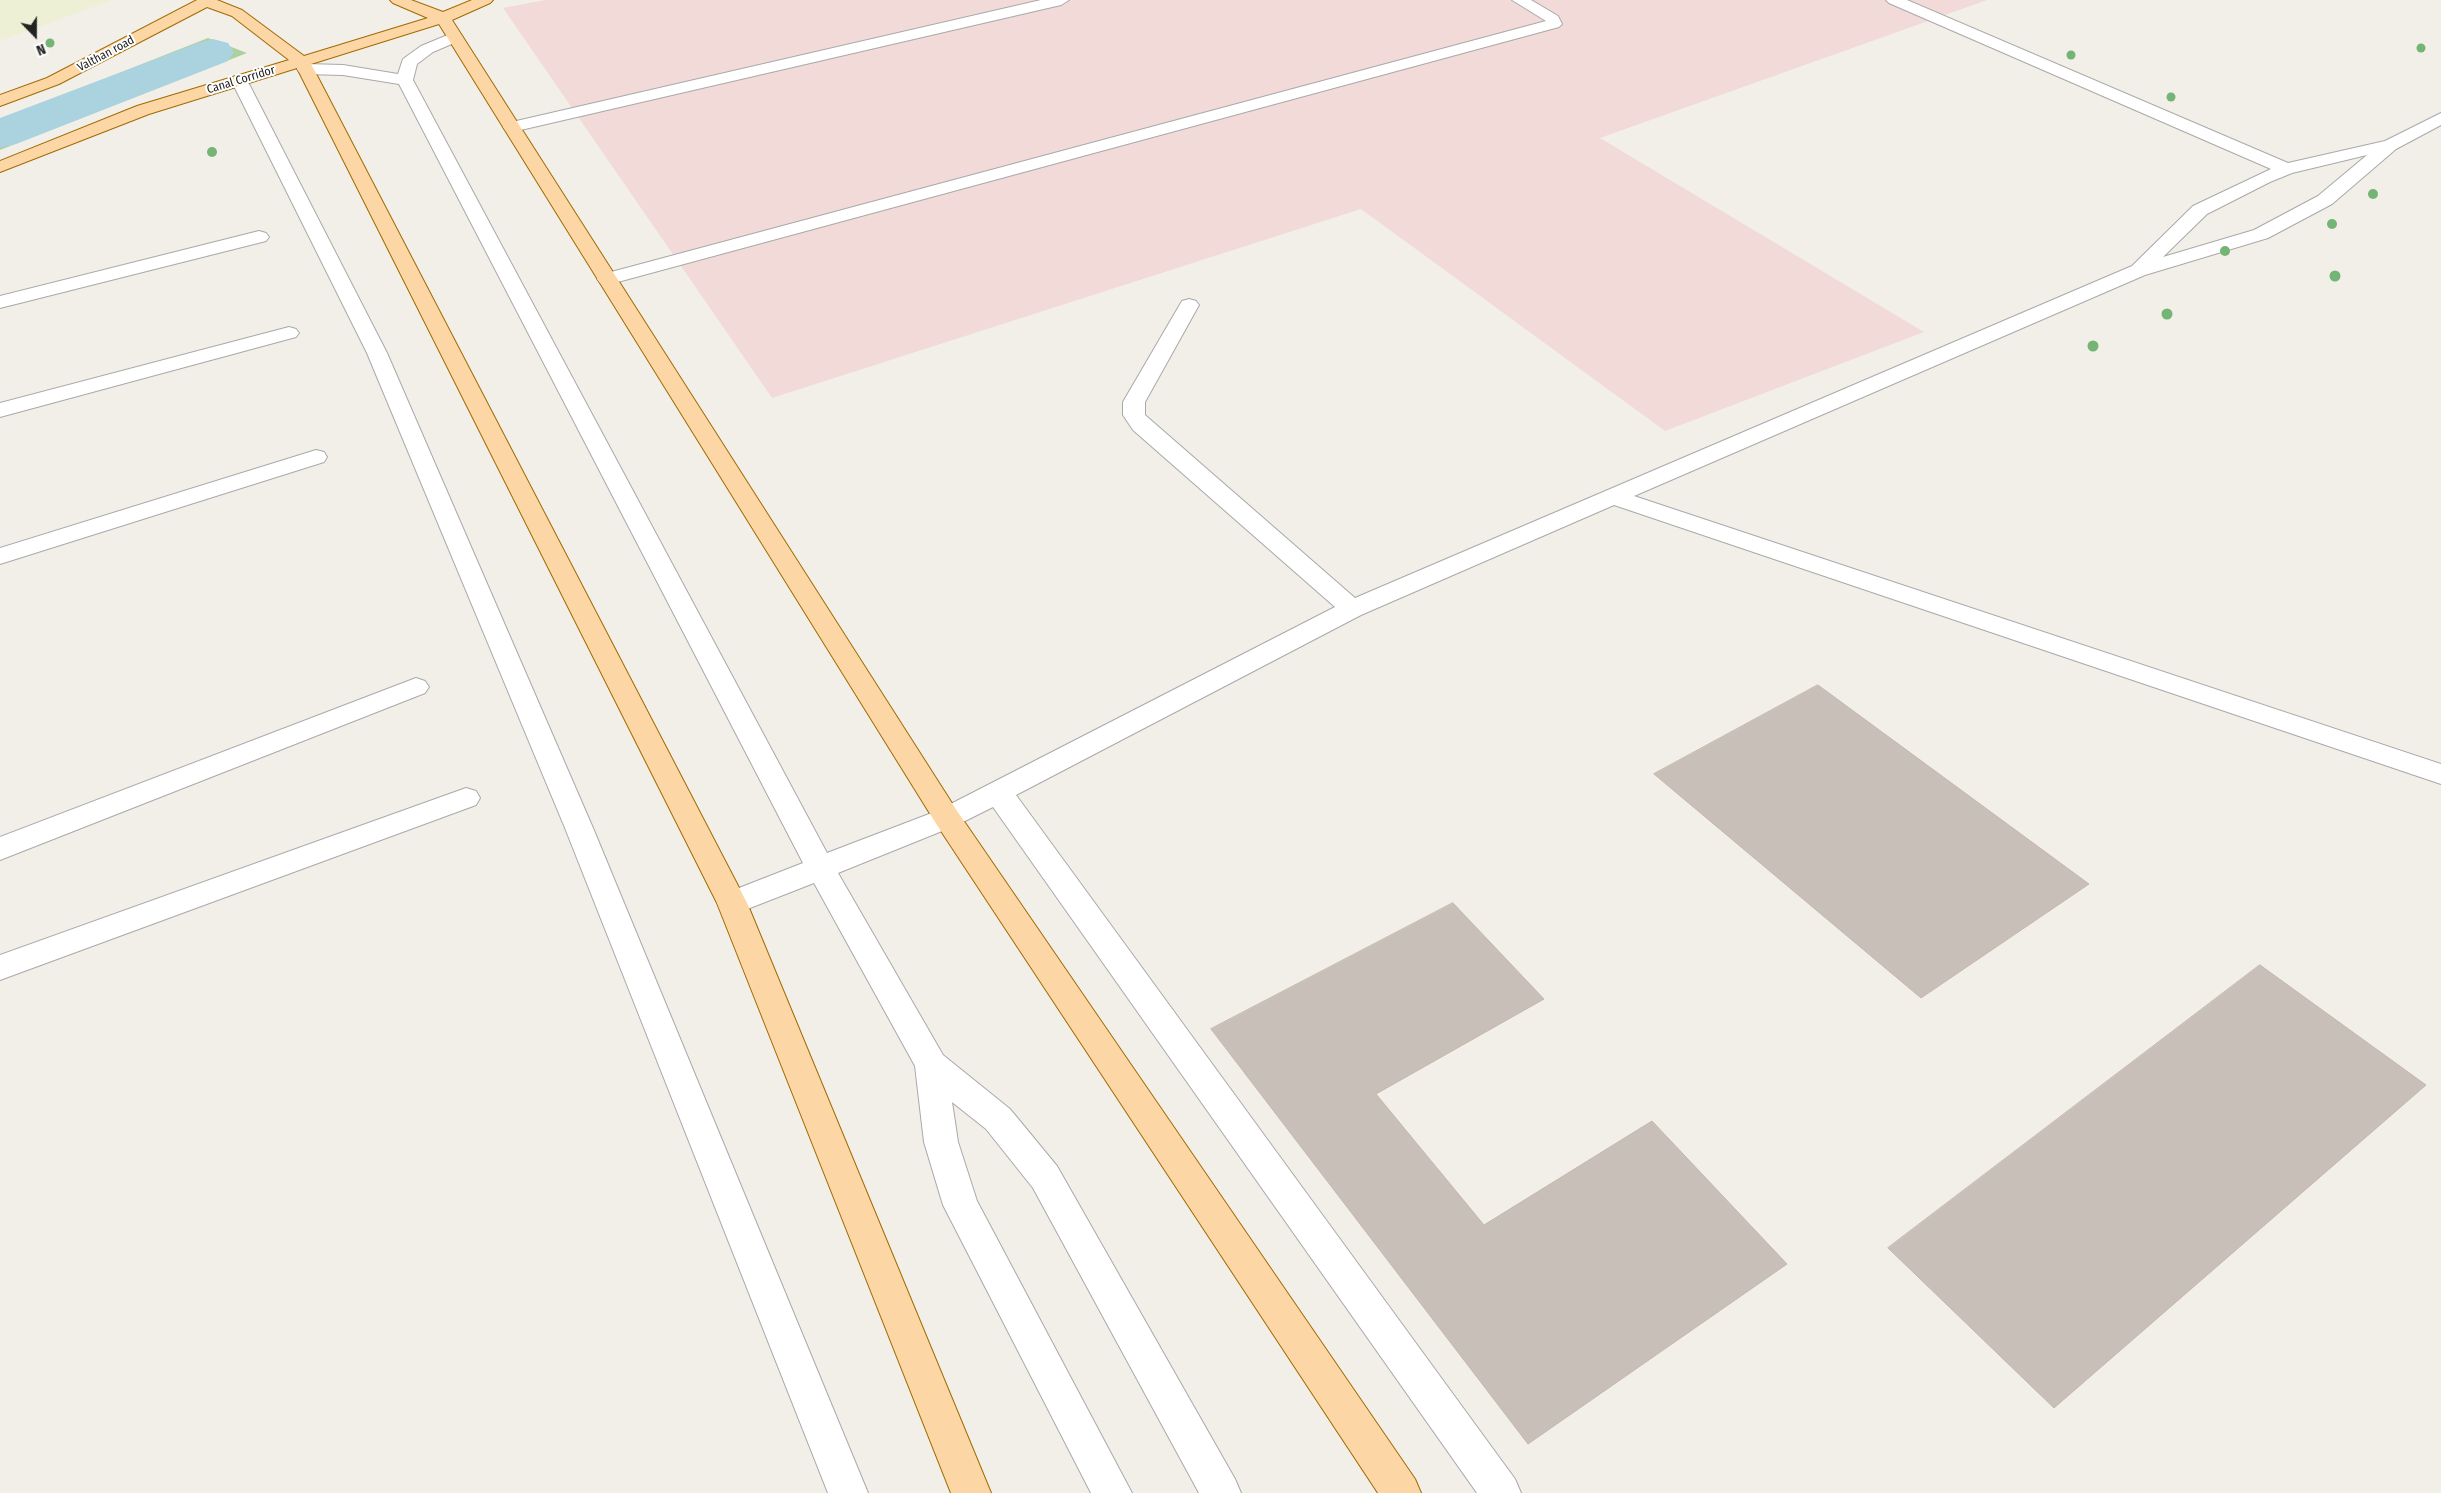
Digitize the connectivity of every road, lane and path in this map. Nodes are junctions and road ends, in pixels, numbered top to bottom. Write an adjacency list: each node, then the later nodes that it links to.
1 (398, 0): 7 (main road)
2 (1061, 0): 13 (street)
3 (1520, 0): 19 (street)
4 (1894, 0): 16 (street)
5 (207, 1): 8 (main road); 11 (main road, Valthan road)
6 (478, 1): 7 (main road, Canal Corridor)
7 (449, 27): 8 (main road, Canal Corridor); 10 (street); 13 (main road)
8 (304, 65): 9 (main road, Canal Corridor); 10 (street); 35 (main road)
9 (239, 80): 15 (main road, Canal Corridor); 38 (street)
10 (405, 80): 34 (street)
11 (0, 101)
12 (2441, 118): 14 (street)
13 (512, 127): 19 (main road)
14 (2390, 145): 16 (street); 18 (street)
15 (0, 167)
16 (2286, 169): 18 (street)
17 (259, 237): 20 (street)
18 (2138, 271): 25 (street)
19 (607, 279): 32 (main road)
20 (0, 302)
21 (1190, 304): 27 (street)
22 (289, 333): 23 (street)
23 (0, 410)
24 (316, 457): 26 (street)
25 (1613, 497): 27 (street); 29 (street)
26 (0, 556)
27 (1352, 609): 30 (street)
28 (416, 687): 33 (street)
29 (2441, 774)
30 (998, 792): 32 (street); 43 (street)
31 (466, 798): 36 (street)
32 (947, 818): 34 (street); 42 (main road)
33 (0, 849)
34 (820, 869): 35 (street); 37 (street)
35 (732, 903): 39 (main road)
36 (0, 968)
37 (931, 1065): 40 (street); 41 (street)
38 (848, 1493)
39 (971, 1493)
40 (1112, 1493)
41 (1221, 1493)
42 (1402, 1493)
43 (1501, 1493)

